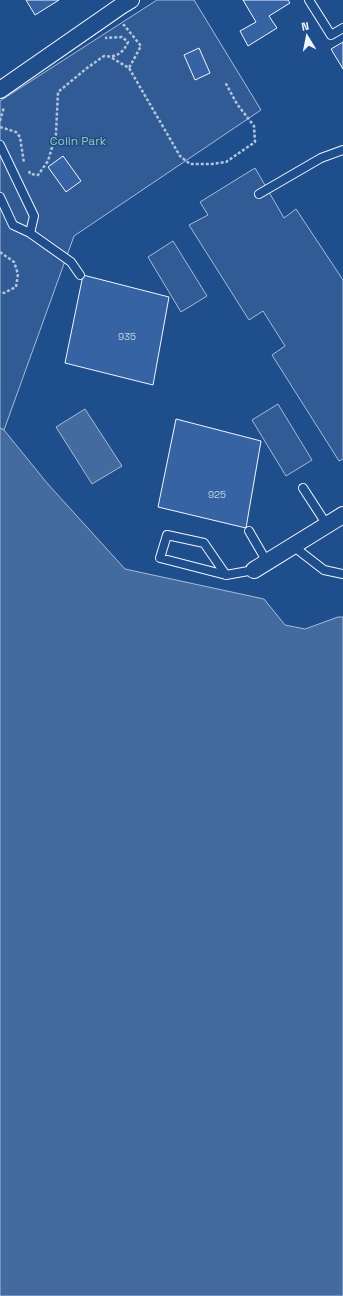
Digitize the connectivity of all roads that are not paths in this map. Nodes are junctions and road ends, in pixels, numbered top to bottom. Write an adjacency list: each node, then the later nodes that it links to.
1 (309, 0): 3 (lane)
2 (123, 2): 4 (street)
3 (343, 28)
4 (0, 90)
5 (0, 145): 9 (lane)
6 (343, 150): 7 (lane)
7 (259, 194)
8 (0, 197): 9 (lane)
9 (30, 233): 10 (lane)
10 (80, 275)
11 (303, 488): 13 (lane)
12 (343, 515): 13 (street)
13 (327, 525): 15 (street)
14 (249, 531): 16 (lane)
15 (293, 546): 16 (street); 17 (lane)
16 (261, 566): 18 (lane)
17 (343, 574)
18 (226, 575): 18 (lane)

